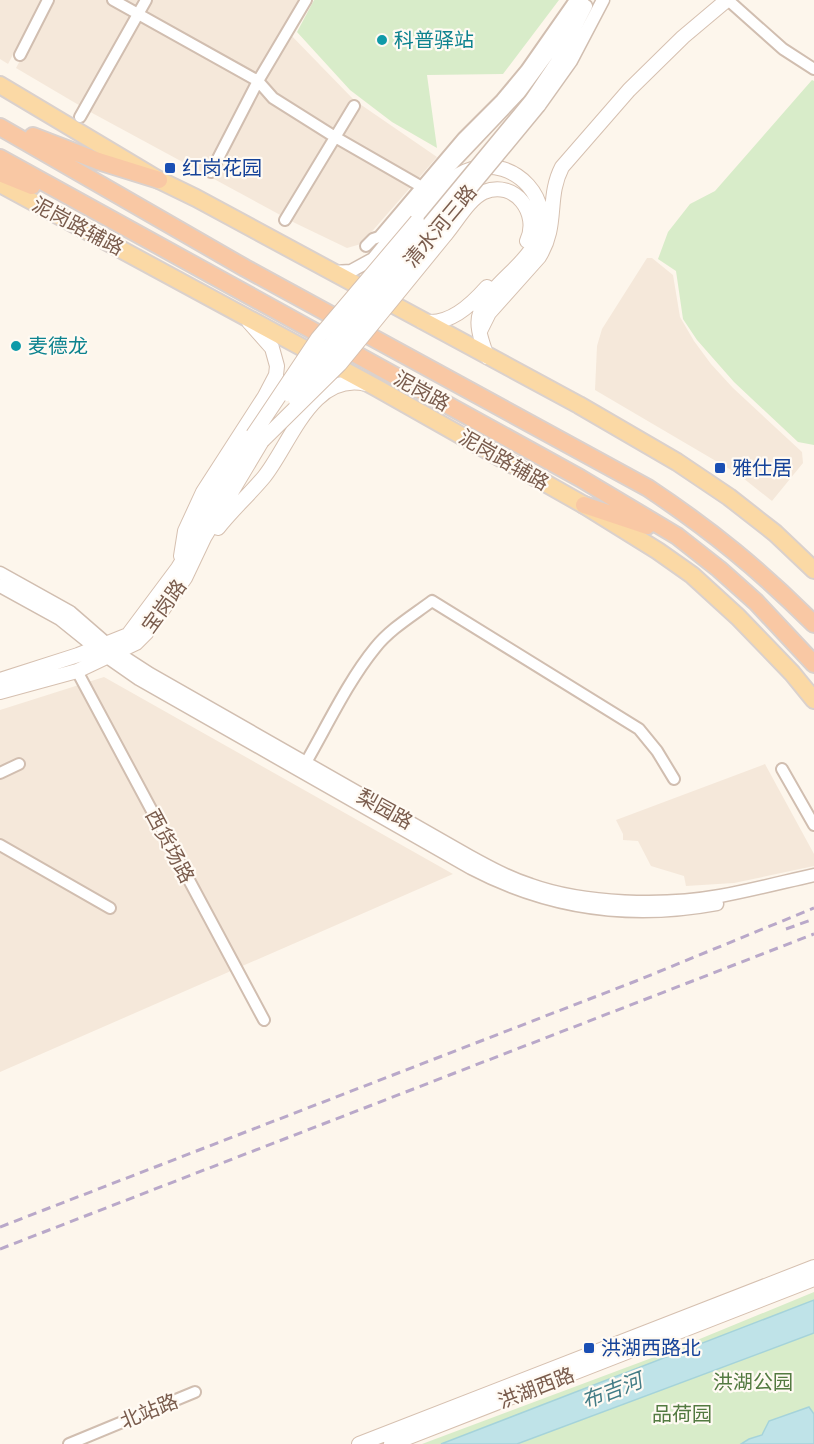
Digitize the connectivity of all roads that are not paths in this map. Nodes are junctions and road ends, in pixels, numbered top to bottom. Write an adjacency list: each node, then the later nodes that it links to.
1 (48, 0): 11 (street)
2 (114, 0): 10 (street)
3 (146, 0): 10 (street)
4 (306, 0): 13 (street)
5 (575, 0): 25 (street)
6 (582, 0): 29 (street)
7 (590, 0): 15 (street, 清水河三路)
8 (603, 0): 15 (street, 清水河三路)
9 (727, 0): 12 (street); 32 (main road)
10 (138, 14): 13 (street); 17 (street)
11 (20, 55)
12 (814, 69)
13 (258, 81): 19 (street); 21 (street)
14 (0, 85): 23 (main road)
15 (535, 103): 35 (street, 清水河三路, bridge)
16 (354, 106): 19 (street)
17 (80, 117)
18 (0, 126): 23 (highway); 42 (highway, 泥岗路)
19 (335, 137): 25 (street); 27 (street)
20 (0, 158): 26 (highway, 泥岗路)
21 (211, 172)
22 (0, 173): 26 (highway)
23 (159, 180): 29 (main road)
24 (0, 184): 30 (main road, 泥岗路辅路)
25 (422, 187): 28 (street)
26 (74, 200): 37 (highway, 泥岗路)
27 (285, 220)
28 (366, 246)
29 (331, 272): 31 (main road)
30 (244, 316): 34 (main road, 泥岗路辅路); 40 (main road)
31 (420, 320): 33 (main road); 35 (main road, bridge)
32 (480, 331): 33 (main road); 35 (main road, bridge)
33 (487, 357): 38 (main road)
34 (377, 388): 36 (main road, 泥岗路辅路); 40 (main road)
35 (258, 438): 40 (main road, 宝岗路)
36 (584, 505): 37 (highway); 50 (main road, 泥岗路辅路)
37 (677, 536): 44 (highway, 泥岗路)
38 (814, 570)
39 (0, 573): 43 (street, 梨园路)
40 (182, 573): 43 (main road, 宝岗路)
41 (0, 586): 43 (street, 梨园路)
42 (814, 624)
43 (106, 650): 46 (main road, 宝岗路); 48 (main road, 宝岗路); 52 (street, 梨园路); 58 (street, 梨园路)
44 (802, 651): 45 (highway, 泥岗路); 47 (highway)
45 (814, 664)
46 (77, 671): 49 (main road, 宝岗路); 60 (street, 西货场路)
47 (814, 674)
48 (0, 680)
49 (0, 692)
50 (814, 700)
51 (19, 764): 54 (street)
52 (305, 764): 55 (street); 58 (street, 梨园路)
53 (782, 769): 56 (street)
54 (0, 773)
55 (674, 779)
56 (814, 825)
57 (0, 845): 59 (street)
58 (814, 876)
59 (110, 908)
60 (264, 1020)
61 (814, 1258): 64 (main road, 洪湖西路)
62 (814, 1267): 64 (main road, 洪湖西路)
63 (814, 1279): 68 (main road, 洪湖西路)
64 (780, 1280): 67 (main road, 洪湖西路)
65 (195, 1392): 66 (street, 北站路)
66 (69, 1444)
67 (359, 1444)
68 (391, 1444)

